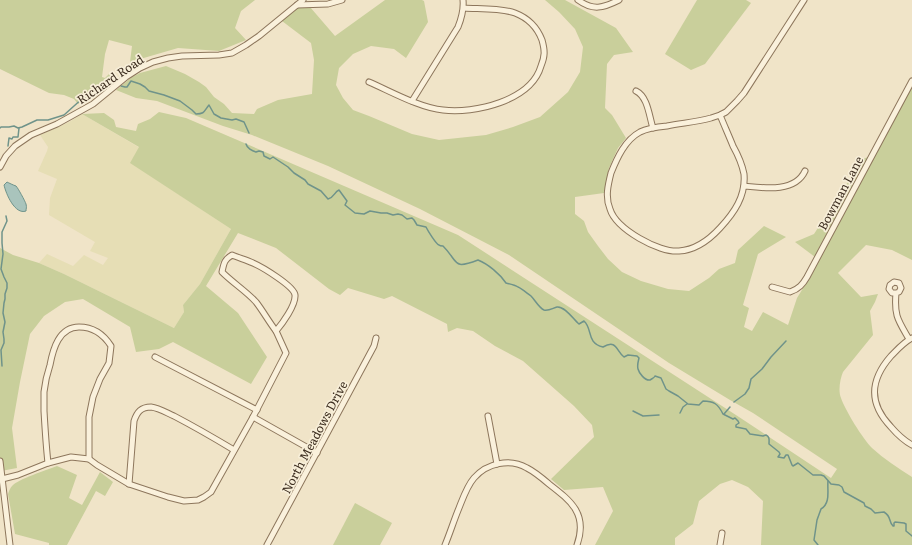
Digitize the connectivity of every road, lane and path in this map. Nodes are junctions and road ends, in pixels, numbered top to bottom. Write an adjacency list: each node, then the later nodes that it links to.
1 (303, 0): 7 (street, Richard Road)
2 (342, 0): 7 (street)
3 (463, 0): 8 (street)
4 (578, 0): 5 (street)
5 (618, 0)
6 (804, 0): 13 (street)
7 (297, 5): 15 (street, Richard Road)
8 (464, 8): 12 (street); 12 (street)
9 (912, 81): 18 (street, Bowman Lane)
10 (369, 82): 12 (street)
11 (636, 91): 14 (street)
12 (412, 101)
13 (720, 115): 14 (street); 17 (street)
14 (653, 128): 17 (street)
15 (0, 166)
16 (805, 171): 17 (street)
17 (744, 186)
18 (772, 287)
19 (896, 293): 22 (street)
20 (276, 331): 20 (street); 24 (street)
21 (376, 338): 29 (street, North Meadows Drive)
22 (911, 338): 27 (street)
23 (155, 357): 24 (street)
24 (257, 410): 26 (street)
25 (488, 416): 33 (street)
26 (253, 417): 28 (street); 29 (street)
27 (912, 445)
28 (234, 450): 35 (street); 35 (street)
29 (317, 453): 38 (street, North Meadows Drive)
30 (89, 459): 32 (street); 32 (street); 35 (street)
31 (0, 461): 34 (street)
32 (48, 463): 34 (street)
33 (497, 464): 39 (street); 40 (street)
34 (1, 479): 37 (street)
35 (129, 484)
36 (722, 533): 41 (street)
37 (10, 545)
38 (267, 545)
39 (445, 545)
40 (577, 545)
41 (720, 545)

